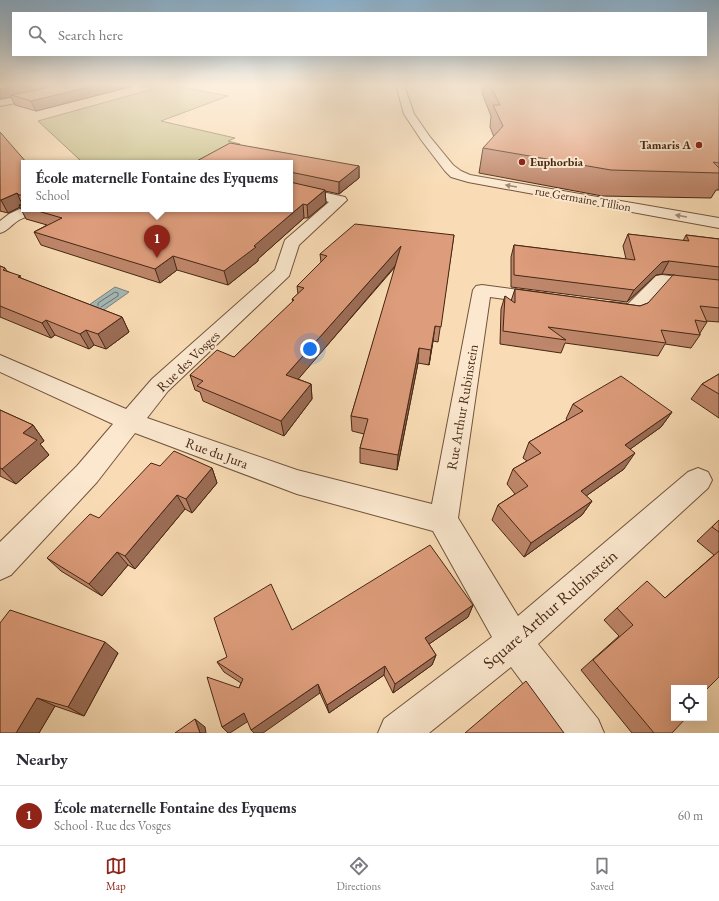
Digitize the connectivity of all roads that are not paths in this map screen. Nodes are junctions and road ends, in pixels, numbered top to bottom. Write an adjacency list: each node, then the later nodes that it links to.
1 (412, 119): 4 (street, rue Germaine Tillion, one-way to 1)
2 (293, 190): 8 (street, Rue des Vosges)
3 (25, 212): 5 (street)
4 (719, 223)
5 (0, 228)
6 (719, 287): 10 (street, Rue Arthur Rubinstein)
7 (0, 363): 8 (street, Rue du Jura)
8 (131, 422): 10 (street, Rue du Jura); 11 (street, Rue des Vosges)
9 (698, 480): 12 (street, Square Arthur Rubinstein)
10 (443, 520): 12 (street)
11 (0, 564)
12 (514, 642): 13 (street, Square Arthur Rubinstein); 14 (street)
13 (398, 733)
14 (584, 733)

